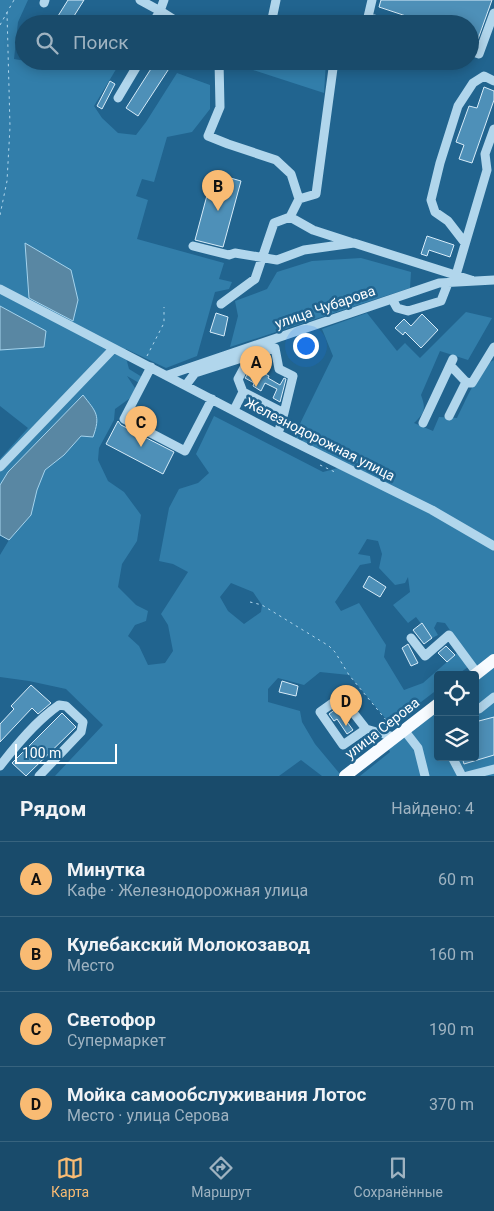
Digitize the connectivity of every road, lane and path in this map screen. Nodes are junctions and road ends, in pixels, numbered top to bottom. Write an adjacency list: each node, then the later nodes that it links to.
1 (14, 0): 7 (path)
2 (140, 0): 6 (street)
3 (164, 0): 6 (street)
4 (276, 0): 11 (street)
5 (372, 0): 12 (street)
6 (160, 11): 9 (street); 10 (street)
7 (7, 12): 13 (path); 22 (path)
8 (494, 13): 14 (street)
9 (158, 15)
10 (166, 15)
11 (274, 15)
12 (368, 15)
13 (0, 25)
14 (479, 54)
15 (135, 70): 19 (street)
16 (219, 70): 21 (street)
17 (333, 70): 21 (street)
18 (494, 81): 25 (street)
19 (118, 98)
20 (494, 129): 25 (street)
21 (299, 199): 23 (street)
22 (0, 215)
23 (290, 217): 24 (street); 27 (street)
24 (354, 243): 27 (street); 28 (street)
25 (465, 243): 29 (street)
26 (194, 246): 27 (street)
27 (262, 258): 35 (street)
28 (433, 268): 29 (street); 32 (street)
29 (456, 275): 31 (street)
30 (494, 280): 31 (street, улица Чубарова)
31 (476, 281): 32 (street, улица Чубарова)
32 (443, 283): 34 (street, улица Чубарова); 34 (street)
33 (0, 289): 37 (street, Железнодорожная улица)
34 (392, 299): 38 (street, улица Чубарова)
35 (221, 304)
36 (164, 307): 40 (path)
37 (113, 349): 40 (street, Железнодорожная улица); 52 (street)
38 (251, 351): 41 (street, улица Чубарова); 43 (street); 44 (street); 47 (street)
39 (493, 352): 42 (street)
40 (147, 365): 41 (street, Железнодорожная улица); 45 (street)
41 (168, 375): 43 (street, Железнодорожная улица)
42 (466, 382): 48 (street); 49 (street)
43 (186, 385): 45 (street, Железнодорожная улица)
44 (243, 392): 46 (street); 47 (street)
45 (212, 399): 46 (street, Железнодорожная улица)
46 (234, 410): 50 (street, Железнодорожная улица)
47 (284, 413): 50 (street)
48 (449, 416)
49 (423, 423)
50 (278, 434): 54 (street, Железнодорожная улица)
51 (320, 465): 53 (path)
52 (0, 467)
53 (337, 473)
54 (494, 546)
55 (250, 602): 64 (path)
56 (411, 638): 58 (street)
57 (494, 660): 59 (main road)
58 (474, 671)
59 (479, 672)
60 (494, 697): 62 (street)
61 (434, 707): 64 (main road, улица Серова)
62 (479, 709)
63 (366, 729): 63 (street); 64 (street)
64 (399, 734): 69 (main road, улица Серова); 70 (street)
65 (454, 761): 71 (street)
66 (0, 766): 68 (street)
67 (494, 768): 72 (street)
68 (39, 776)
69 (345, 776)
70 (425, 776)
71 (462, 776)
72 (466, 776)

